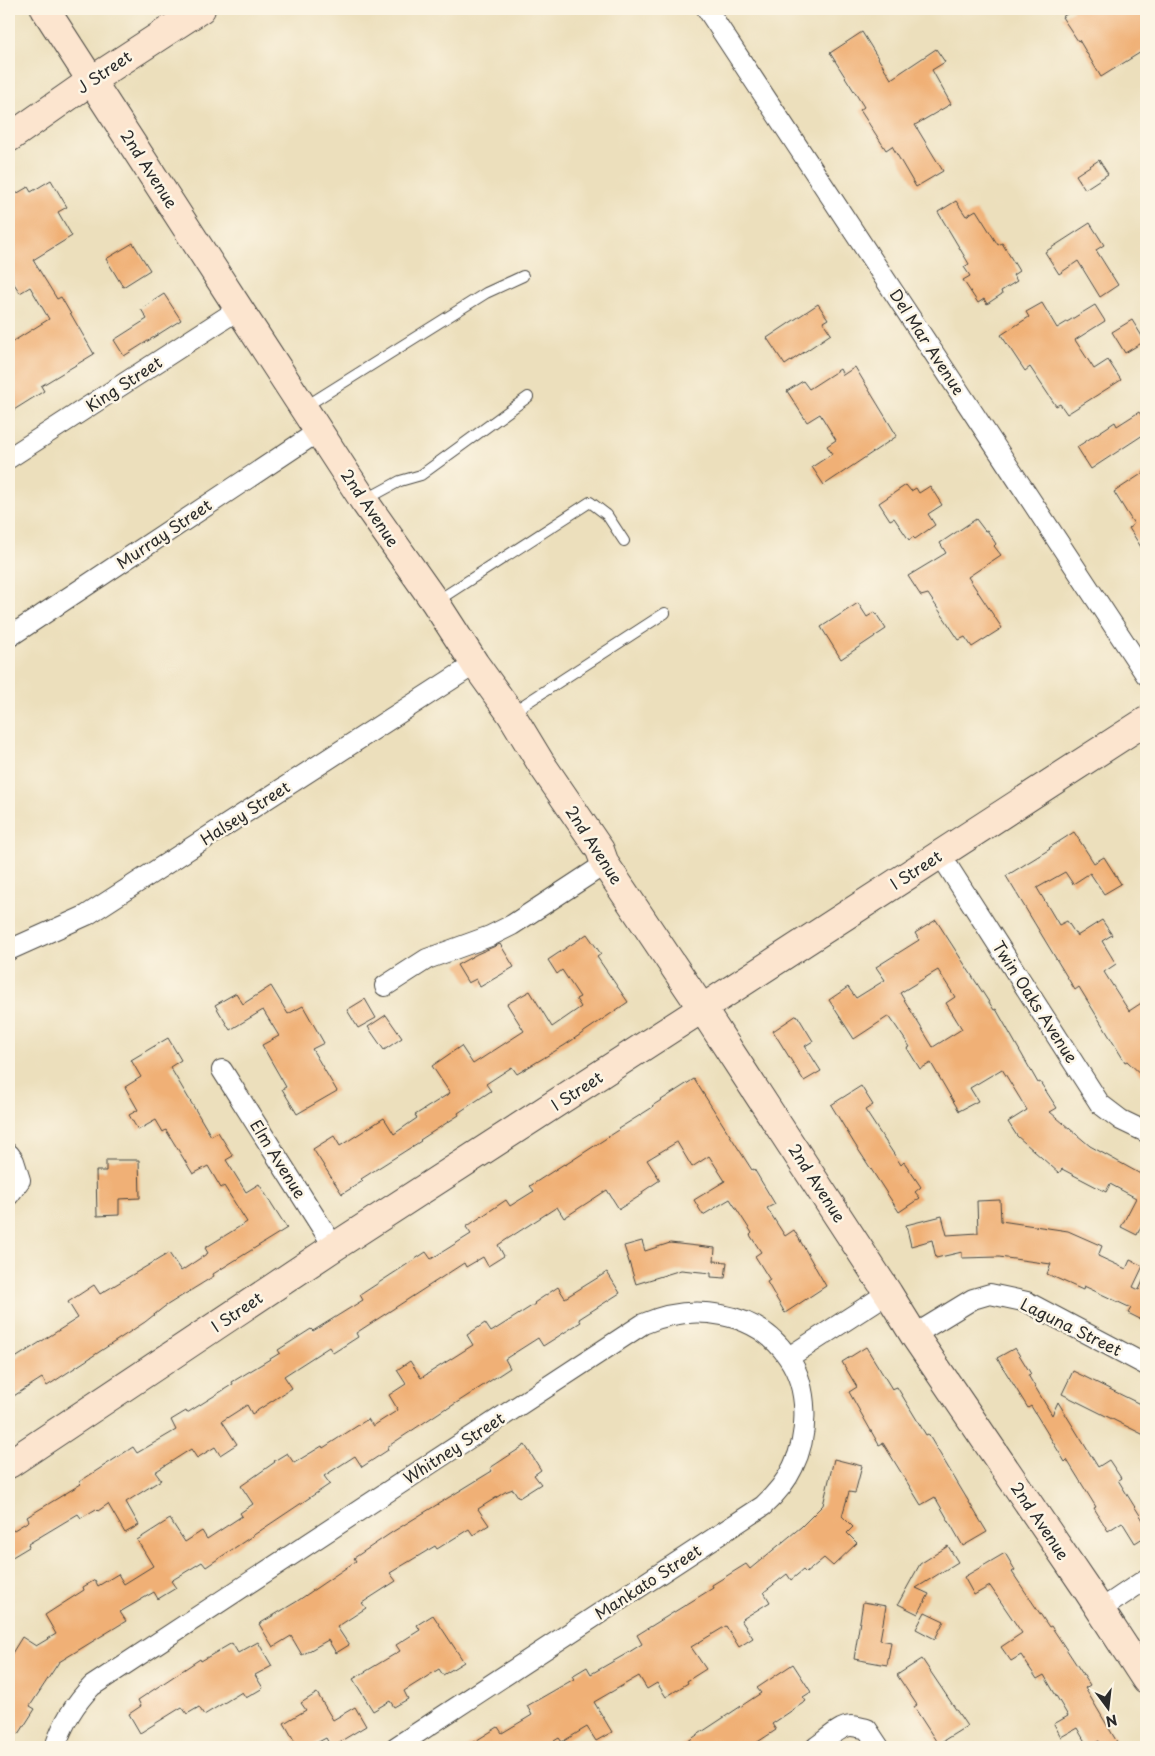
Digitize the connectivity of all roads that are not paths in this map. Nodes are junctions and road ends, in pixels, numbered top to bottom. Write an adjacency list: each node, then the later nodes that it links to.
1 (45, 9): 4 (street, 2nd Avenue)
2 (202, 9): 4 (street, J Street)
3 (707, 9): 18 (street, Del Mar Avenue)
4 (92, 80): 5 (street, J Street); 7 (street, 2nd Avenue)
5 (9, 138)
6 (523, 276): 9 (lane)
7 (239, 309): 9 (street, 2nd Avenue); 11 (street, King Street)
8 (528, 397): 12 (lane)
9 (303, 408): 10 (street, 2nd Avenue)
10 (319, 431): 12 (street, 2nd Avenue); 16 (street, Murray Street)
11 (9, 458)
12 (364, 501): 14 (street, 2nd Avenue)
13 (624, 541): 14 (lane)
14 (436, 602): 17 (street, 2nd Avenue)
15 (665, 613): 19 (lane)
16 (9, 637)
17 (475, 664): 19 (street, 2nd Avenue); 23 (street, Halsey Street)
18 (1146, 676)
19 (511, 714): 22 (street, 2nd Avenue)
20 (1146, 721): 21 (street, I Street)
21 (940, 854): 25 (street, I Street); 27 (street, Twin Oaks Avenue)
22 (605, 864): 24 (street); 25 (street, 2nd Avenue)
23 (9, 950)
24 (385, 986)
25 (703, 1010): 30 (street, I Street); 31 (street, 2nd Avenue)
26 (222, 1070): 30 (street, Elm Avenue)
27 (1146, 1132)
28 (9, 1154): 29 (street)
29 (9, 1195)
30 (334, 1248): 35 (street, I Street)
31 (888, 1293): 32 (street, 2nd Avenue); 33 (street)
32 (914, 1336): 34 (street, Laguna Street); 37 (street, 2nd Avenue)
33 (788, 1357): 40 (street, Whitney Street); 41 (street, Mankato Street)
34 (1146, 1365)
35 (9, 1464)
36 (1146, 1579): 37 (street)
37 (1100, 1610): 38 (street, 2nd Avenue)
38 (1146, 1680)
39 (823, 1742): 42 (street)
40 (55, 1747)
41 (396, 1747)
42 (879, 1747)

